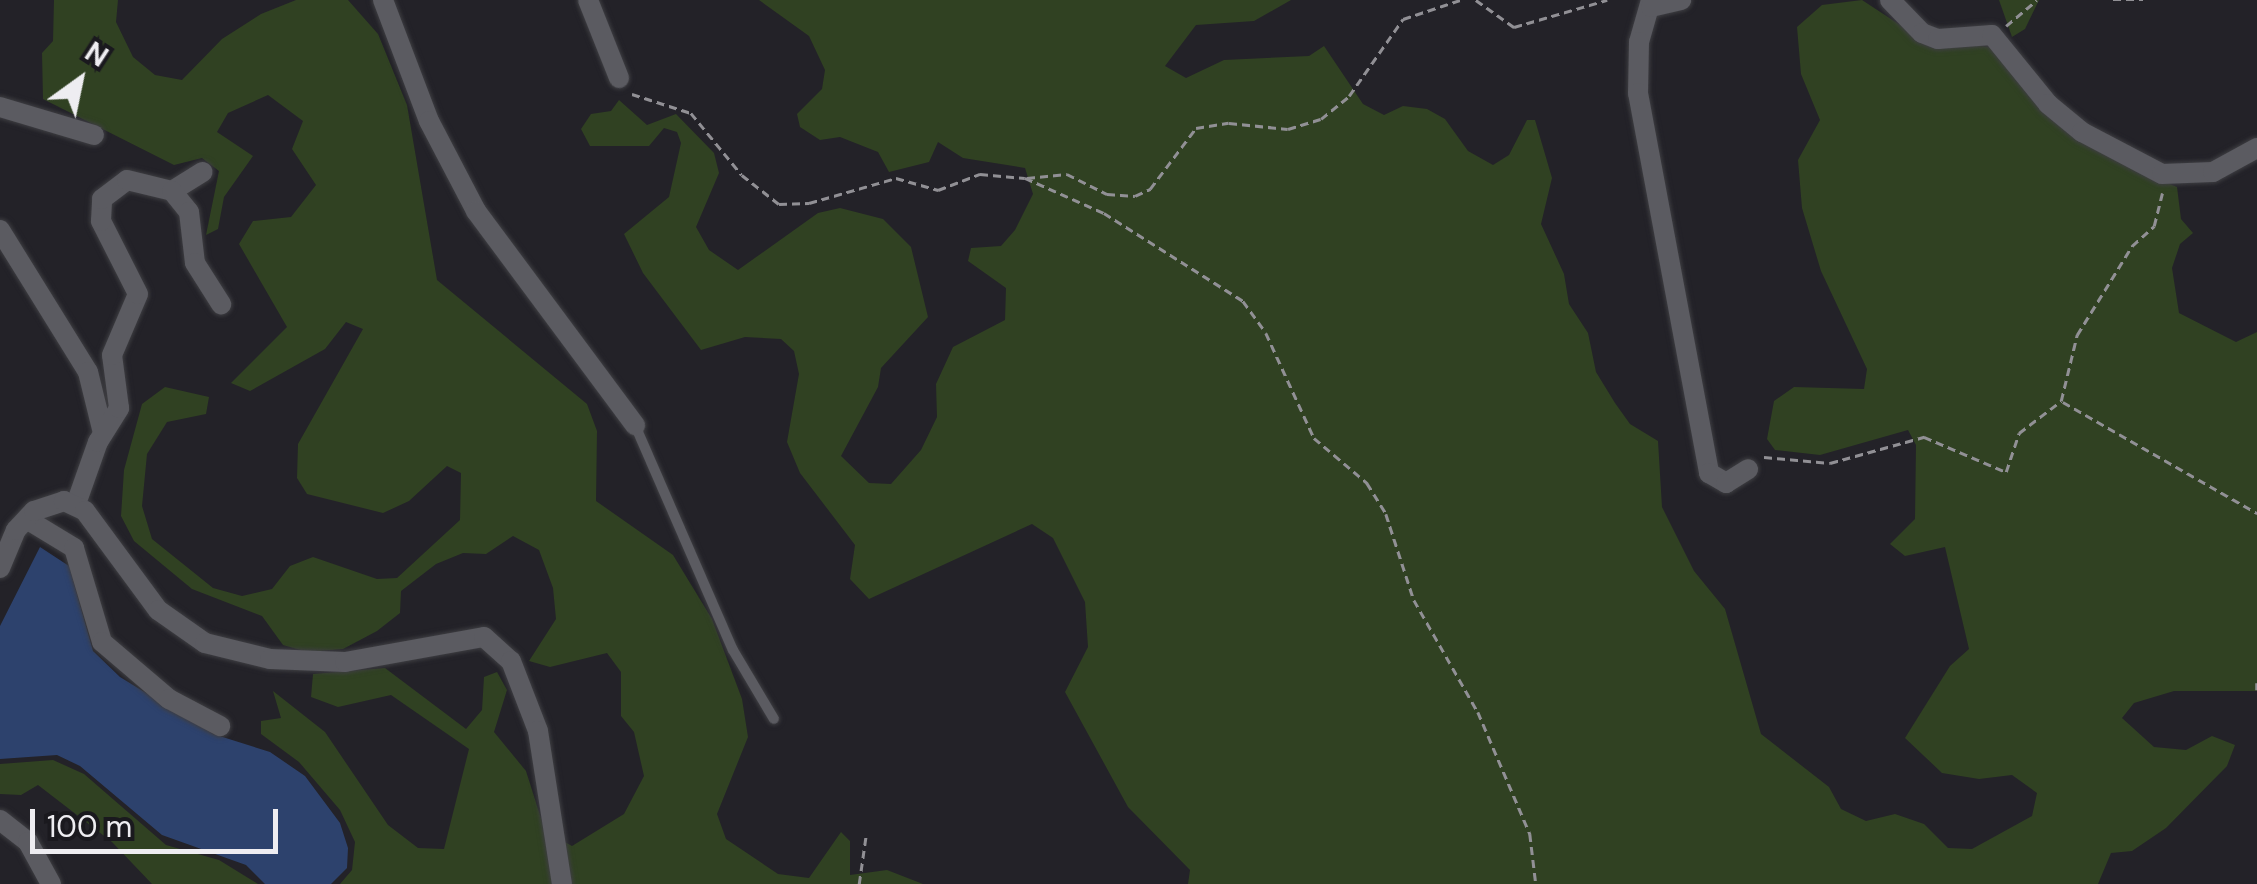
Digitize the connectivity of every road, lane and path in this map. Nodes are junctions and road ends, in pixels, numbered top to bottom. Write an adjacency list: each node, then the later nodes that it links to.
1 (382, 0): 24 (street)
2 (588, 0): 13 (street)
3 (1460, 0): 19 (path)
4 (1476, 0): 5 (path)
5 (1607, 0)
6 (1681, 0): 11 (street)
7 (1890, 0): 12 (street)
8 (2037, 0): 12 (path)
9 (2113, 0): 10 (path)
10 (2143, 0)
11 (1651, 4): 26 (street)
12 (1992, 36): 18 (street)
13 (619, 78): 19 (path)
14 (0, 106): 15 (street)
15 (94, 135)
16 (2257, 148): 18 (street)
17 (203, 172): 20 (street)
18 (2162, 174): 23 (path)
19 (1025, 178): 40 (path)
20 (172, 191): 22 (street); 25 (street)
21 (0, 230): 25 (street)
22 (221, 304)
23 (2061, 402): 26 (path); 28 (path)
24 (635, 426): 33 (lane)
25 (103, 433): 27 (street)
26 (1748, 469)
27 (76, 504): 29 (street); 38 (street)
28 (2257, 512)
29 (14, 523): 30 (street); 34 (street)
30 (0, 568)
31 (2257, 682): 32 (path)
32 (2257, 690)
33 (774, 719)
34 (220, 726)
35 (0, 820): 37 (street)
36 (866, 836): 39 (path)
37 (51, 884)
38 (562, 884)
39 (859, 884)
40 (1536, 884)

